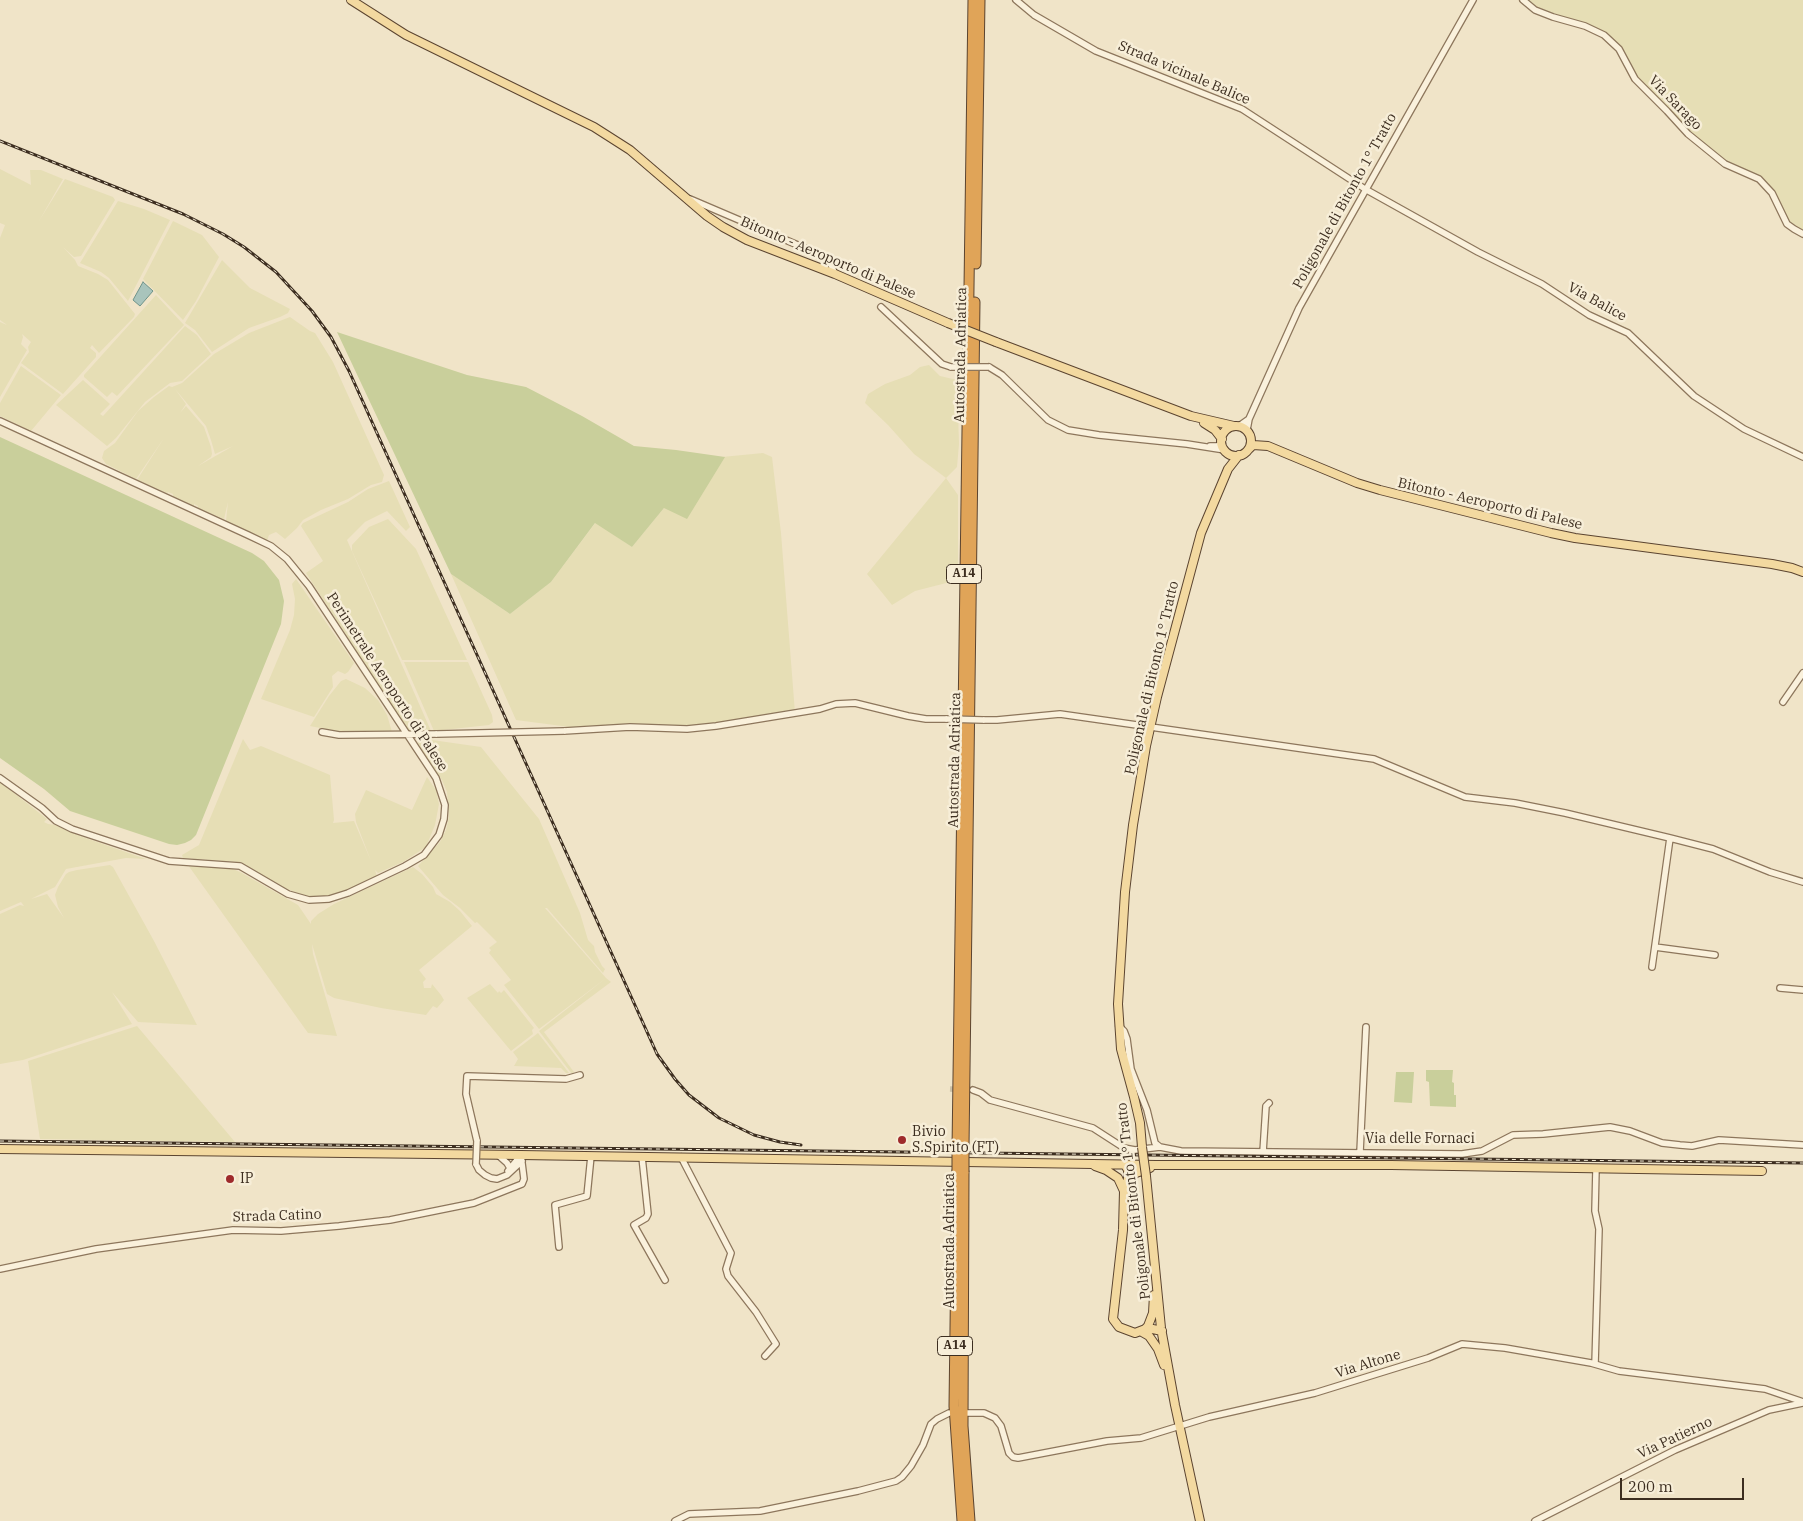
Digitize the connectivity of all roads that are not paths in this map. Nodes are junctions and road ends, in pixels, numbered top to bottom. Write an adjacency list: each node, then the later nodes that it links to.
1 (351, 0): 8 (main road, Bitonto - Aeroporto di Palese)
2 (973, 0): 43 (highway, Autostrada Adriatica / A14)
3 (980, 0): 43 (highway, Autostrada Adriatica / A14)
4 (1016, 0): 7 (street, Strada vicinale Balice)
5 (1473, 0): 7 (street, Poligonale di Bitonto 1° Tratto)
6 (1523, 0): 9 (street, Via Sarago)
7 (1365, 189): 13 (street, Poligonale di Bitonto 1° Tratto); 21 (street, Via Balice)
8 (684, 196): 10 (main road, Bitonto - Aeroporto di Palese); 10 (street)
9 (1803, 234)
10 (835, 274): 12 (main road, Bitonto - Aeroporto di Palese, bridge)
11 (881, 307): 17 (street, bridge)
12 (1191, 416): 15 (main road); 17 (main road)
13 (1249, 419): 15 (street); 16 (street, Poligonale di Bitonto 1° Tratto)
14 (0, 421): 28 (street, Perimetrale Aeroporto di Palese)
15 (1236, 426): 16 (main road); 17 (main road)
16 (1248, 432): 18 (main road, Bitonto - Aeroporto di Palese); 19 (main road)
17 (1224, 446): 20 (main road); 22 (main road)
18 (1268, 446): 19 (main road); 23 (main road, Bitonto - Aeroporto di Palese)
19 (1249, 448): 20 (main road)
20 (1239, 455): 22 (main road)
21 (1803, 457)
22 (1228, 469): 26 (main road, Poligonale di Bitonto 1° Tratto)
23 (1803, 572)
24 (1803, 673): 25 (street)
25 (1783, 702)
26 (1151, 727): 28 (street, bridge); 30 (street); 37 (main road, Poligonale di Bitonto 1° Tratto)
27 (322, 732): 28 (street)
28 (406, 733): 29 (street, Perimetrale Aeroporto di Palese)
29 (0, 778)
30 (1670, 838): 31 (street); 32 (street)
31 (1803, 882)
32 (1655, 948): 33 (street); 34 (street)
33 (1716, 956)
34 (1652, 967)
35 (1780, 988): 36 (street)
36 (1803, 990)
37 (1118, 1026): 44 (street); 64 (main road, Poligonale di Bitonto 1° Tratto, bridge)
38 (1366, 1026): 47 (street)
39 (580, 1076): 56 (street, bridge)
40 (973, 1090): 44 (street, Via delle Fornaci)
41 (1269, 1103): 46 (street)
42 (1803, 1145): 47 (street, Via delle Fornaci)
43 (961, 1147): 60 (highway, Autostrada Adriatica / A14, bridge)
44 (1160, 1147): 46 (street, Via delle Fornaci)
45 (0, 1149): 48 (main road)
46 (1263, 1152): 47 (street, Via delle Fornaci)
47 (1360, 1152)
48 (498, 1155): 52 (main road); 56 (street)
49 (591, 1156): 50 (main road); 52 (main road); 62 (street)
50 (642, 1157): 51 (main road); 65 (street)
51 (681, 1157): 53 (main road); 68 (street)
52 (521, 1158): 56 (street); 58 (street)
53 (1089, 1164): 54 (main road); 61 (main road)
54 (1125, 1164): 55 (main road); 61 (main road)
55 (1156, 1165): 57 (main road); 61 (main road)
56 (511, 1169): 58 (street)
57 (1596, 1169): 59 (main road); 69 (street)
58 (523, 1171): 63 (street, Strada Catino)
59 (1762, 1171)
60 (961, 1172): 76 (highway, Autostrada Adriatica / A14); 77 (highway, Autostrada Adriatica / A14)
61 (1125, 1181): 67 (main road)
62 (559, 1247)
63 (0, 1269)
64 (1156, 1276): 66 (main road, Poligonale di Bitonto 1° Tratto); 67 (main road)
65 (665, 1280)
66 (1162, 1331): 67 (main road); 70 (main road, Poligonale di Bitonto 1° Tratto)
67 (1142, 1332): 70 (main road)
68 (765, 1356)
69 (1595, 1364): 71 (street, Via Altone); 74 (street, Via Altone)
70 (1170, 1379): 74 (main road, Poligonale di Bitonto 1° Tratto)
71 (1803, 1403): 79 (street, Via Patierno)
72 (948, 1413): 75 (street)
73 (967, 1413): 74 (street, Via Altone)
74 (1180, 1427): 78 (main road, Poligonale di Bitonto 1° Tratto)
75 (675, 1521)
76 (962, 1521)
77 (970, 1521)
78 (1200, 1521)
79 (1535, 1521)

